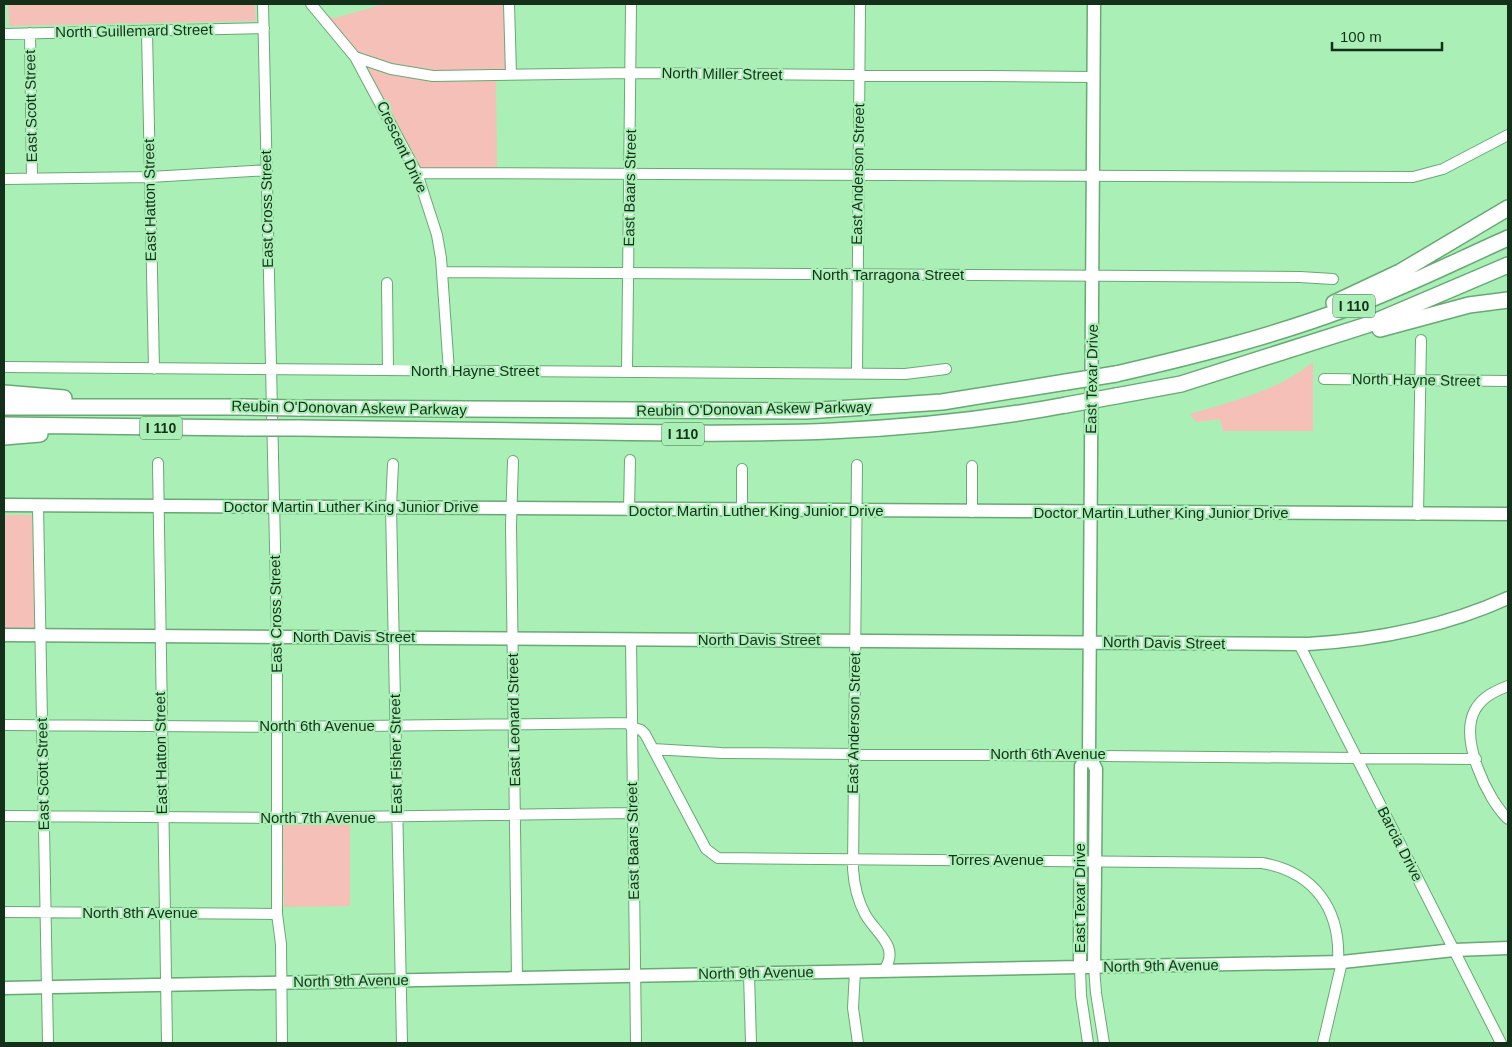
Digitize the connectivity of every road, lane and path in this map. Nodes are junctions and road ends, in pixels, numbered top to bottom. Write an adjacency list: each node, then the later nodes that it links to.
1 (263, 4): 7 (street, East Cross Street)
2 (311, 4): 11 (street, Crescent Drive)
3 (509, 4): 13 (street)
4 (631, 4): 12 (street, East Baars Street)
5 (860, 4): 14 (street, East Anderson Street)
6 (1094, 4): 15 (main road, East Texar Drive)
7 (264, 28): 8 (street, North Guillemard Street); 17 (street, East Cross Street)
8 (147, 30): 10 (street, North Guillemard Street); 22 (street, East Hatton Street)
9 (4, 34): 10 (street, North Guillemard Street)
10 (30, 34): 23 (street, East Scott Street)
11 (355, 57): 13 (street, North Miller Street); 18 (street, Crescent Drive)
12 (631, 73): 13 (street, North Miller Street); 14 (street, North Miller Street); 19 (street, East Baars Street)
13 (511, 74)
14 (859, 75): 15 (street, North Miller Street); 20 (street, East Anderson Street)
15 (1092, 77): 21 (main road, East Texar Drive)
16 (1508, 135): 21 (street)
17 (267, 170): 22 (street); 41 (street, East Cross Street)
18 (417, 173): 19 (street); 28 (street, Crescent Drive)
19 (631, 174): 20 (street); 29 (street, East Baars Street)
20 (858, 176): 21 (street); 30 (street, East Anderson Street)
21 (1093, 176): 31 (main road, East Texar Drive)
22 (150, 177): 23 (street); 39 (street, East Hatton Street)
23 (32, 178): 24 (street)
24 (4, 179)
25 (1508, 208): 37 (highway)
26 (1508, 238): 37 (highway, Reubin O'Donovan Askew Parkway / I 110)
27 (1508, 265): 35 (highway, Reubin O'Donovan Askew Parkway / I 110)
28 (443, 272): 29 (street, North Tarragona Street); 43 (street, Crescent Drive)
29 (629, 273): 30 (street, North Tarragona Street); 44 (street, East Baars Street)
30 (857, 275): 31 (street, North Tarragona Street); 45 (street, East Anderson Street)
31 (1093, 277): 32 (street, North Tarragona Street); 72 (main road, East Texar Drive)
32 (1333, 279)
33 (387, 283): 42 (street)
34 (1508, 300): 35 (highway)
35 (1344, 332): 53 (highway, Reubin O'Donovan Askew Parkway / I 110, bridge)
36 (1421, 340): 47 (street)
37 (1192, 356): 50 (highway, Reubin O'Donovan Askew Parkway / I 110, bridge)
38 (4, 367): 39 (street, North Hayne Street)
39 (154, 369): 41 (street, North Hayne Street)
40 (946, 369): 45 (street, North Hayne Street)
41 (270, 370): 42 (street, North Hayne Street); 65 (street, East Cross Street)
42 (388, 370): 43 (street, North Hayne Street)
43 (449, 371): 44 (street, North Hayne Street)
44 (628, 372): 45 (street, North Hayne Street)
45 (857, 374)
46 (1324, 379): 47 (street, North Hayne Street)
47 (1422, 380): 48 (street, North Hayne Street); 74 (street)
48 (1508, 382)
49 (4, 393): 50 (highway)
50 (168, 406): 51 (highway, Reubin O'Donovan Askew Parkway / I 110)
51 (4, 407)
52 (4, 425): 53 (highway, Reubin O'Donovan Askew Parkway / I 110)
53 (76, 426): 54 (highway)
54 (4, 437)
55 (630, 460): 68 (street)
56 (513, 461): 67 (street, East Leonard Street)
57 (158, 463): 64 (street, East Hatton Street)
58 (393, 464): 66 (street, East Fisher Street)
59 (857, 465): 70 (street, East Anderson Street)
60 (972, 466): 71 (street)
61 (742, 469): 69 (street)
62 (4, 505): 63 (main road, Doctor Martin Luther King Junior Drive)
63 (38, 505): 64 (main road, Doctor Martin Luther King Junior Drive); 76 (street, East Scott Street)
64 (158, 506): 65 (main road, Doctor Martin Luther King Junior Drive); 78 (street, East Hatton Street)
65 (274, 507): 66 (main road, Doctor Martin Luther King Junior Drive); 79 (street, East Cross Street)
66 (391, 507): 67 (main road, Doctor Martin Luther King Junior Drive); 80 (street, East Fisher Street)
67 (512, 509): 68 (main road, Doctor Martin Luther King Junior Drive); 81 (street, East Leonard Street)
68 (629, 510): 69 (main road, Doctor Martin Luther King Junior Drive)
69 (742, 510): 70 (main road, Doctor Martin Luther King Junior Drive)
70 (857, 512): 71 (main road, Doctor Martin Luther King Junior Drive); 83 (street, East Anderson Street)
71 (972, 512): 72 (main road, Doctor Martin Luther King Junior Drive)
72 (1090, 512): 74 (main road, Doctor Martin Luther King Junior Drive); 84 (main road, East Texar Drive)
73 (1508, 514): 74 (main road, Doctor Martin Luther King Junior Drive)
74 (1418, 515)
75 (1508, 598): 85 (main road, North Davis Street)
76 (40, 634): 77 (main road, North Davis Street); 78 (main road, North Davis Street); 90 (street, East Scott Street)
77 (4, 635)
78 (159, 636): 79 (main road, North Davis Street); 91 (street, East Hatton Street)
79 (277, 637): 80 (main road, North Davis Street); 93 (street, East Cross Street)
80 (394, 638): 81 (main road, North Davis Street); 92 (street, East Fisher Street)
81 (512, 638): 82 (main road, North Davis Street); 87 (street, East Leonard Street)
82 (631, 639): 83 (main road, North Davis Street); 88 (street, East Baars Street)
83 (855, 641): 84 (main road, North Davis Street); 95 (street, East Anderson Street)
84 (1090, 642): 85 (main road, North Davis Street); 96 (main road, East Texar Drive)
85 (1299, 644): 97 (street, Barcia Drive)
86 (1508, 686): 98 (street)
87 (514, 724): 88 (street, North 6th Avenue); 92 (street, North 6th Avenue); 102 (street, East Leonard Street)
88 (631, 725): 94 (street); 99 (street, East Baars Street)
89 (4, 726): 90 (street, North 6th Avenue)
90 (42, 726): 91 (street, North 6th Avenue); 101 (street, East Scott Street)
91 (161, 726): 93 (street, North 6th Avenue); 104 (street, East Hatton Street)
92 (396, 726): 93 (street, North 6th Avenue); 103 (street, East Fisher Street)
93 (276, 727): 105 (street, East Cross Street)
94 (653, 749): 95 (street, North 6th Avenue); 107 (street, Torres Avenue)
95 (854, 753): 96 (street, North 6th Avenue); 107 (street, East Anderson Street)
96 (1089, 754): 97 (street, North 6th Avenue); 108 (main road, East Texar Drive); 109 (main road, East Texar Drive)
97 (1356, 757): 98 (street, North 6th Avenue); 115 (street, Barcia Drive)
98 (1476, 759): 106 (street)
99 (632, 814): 102 (street, North 7th Avenue); 122 (street, East Baars Street)
100 (4, 816): 101 (street, North 7th Avenue)
101 (44, 816): 104 (street, North 7th Avenue); 111 (street, East Scott Street)
102 (515, 816): 103 (street, North 7th Avenue); 123 (street, East Leonard Street)
103 (398, 817): 105 (street, North 7th Avenue); 124 (street, East Fisher Street)
104 (162, 818): 105 (street, North 7th Avenue); 112 (street, East Hatton Street)
105 (275, 818): 113 (street, East Cross Street)
106 (1508, 820)
107 (853, 859): 108 (street, Torres Avenue); 119 (street, East Anderson Street)
108 (1080, 860): 109 (street, Torres Avenue); 117 (main road, East Texar Drive)
109 (1095, 860): 116 (street, Torres Avenue); 118 (main road, East Texar Drive)
110 (4, 912): 111 (street, North 8th Avenue)
111 (46, 912): 112 (street, North 8th Avenue); 127 (street, East Scott Street)
112 (164, 913): 113 (street, North 8th Avenue); 126 (street, East Hatton Street)
113 (277, 914): 125 (street, East Cross Street)
114 (1508, 948): 115 (main road, North 9th Avenue)
115 (1454, 950): 116 (main road, North 9th Avenue); 139 (street, Barcia Drive)
116 (1340, 962): 118 (main road, North 9th Avenue); 138 (street, Torres Avenue)
117 (1080, 967): 118 (main road, North 9th Avenue); 119 (main road, North 9th Avenue); 136 (street, East Texar Drive)
118 (1094, 967): 137 (street, East Texar Drive)
119 (884, 970): 120 (main road, North 9th Avenue)
120 (855, 971): 121 (main road, North 9th Avenue); 135 (street)
121 (749, 974): 122 (main road, North 9th Avenue); 134 (street)
122 (635, 975): 123 (main road, North 9th Avenue); 133 (street, East Baars Street)
123 (517, 978): 124 (main road, North 9th Avenue)
124 (400, 980): 125 (main road, North 9th Avenue); 132 (street, East Fisher Street)
125 (281, 982): 126 (main road, North 9th Avenue); 131 (street, East Cross Street)
126 (166, 984): 127 (main road, North 9th Avenue); 130 (street, East Hatton Street)
127 (47, 986): 128 (main road, North 9th Avenue); 129 (street, East Scott Street)
128 (4, 988)
129 (48, 1043)
130 (167, 1043)
131 (282, 1043)
132 (402, 1043)
133 (636, 1043)
134 (751, 1043)
135 (858, 1043)
136 (1088, 1043)
137 (1104, 1043)
138 (1323, 1043)
139 (1501, 1043)

